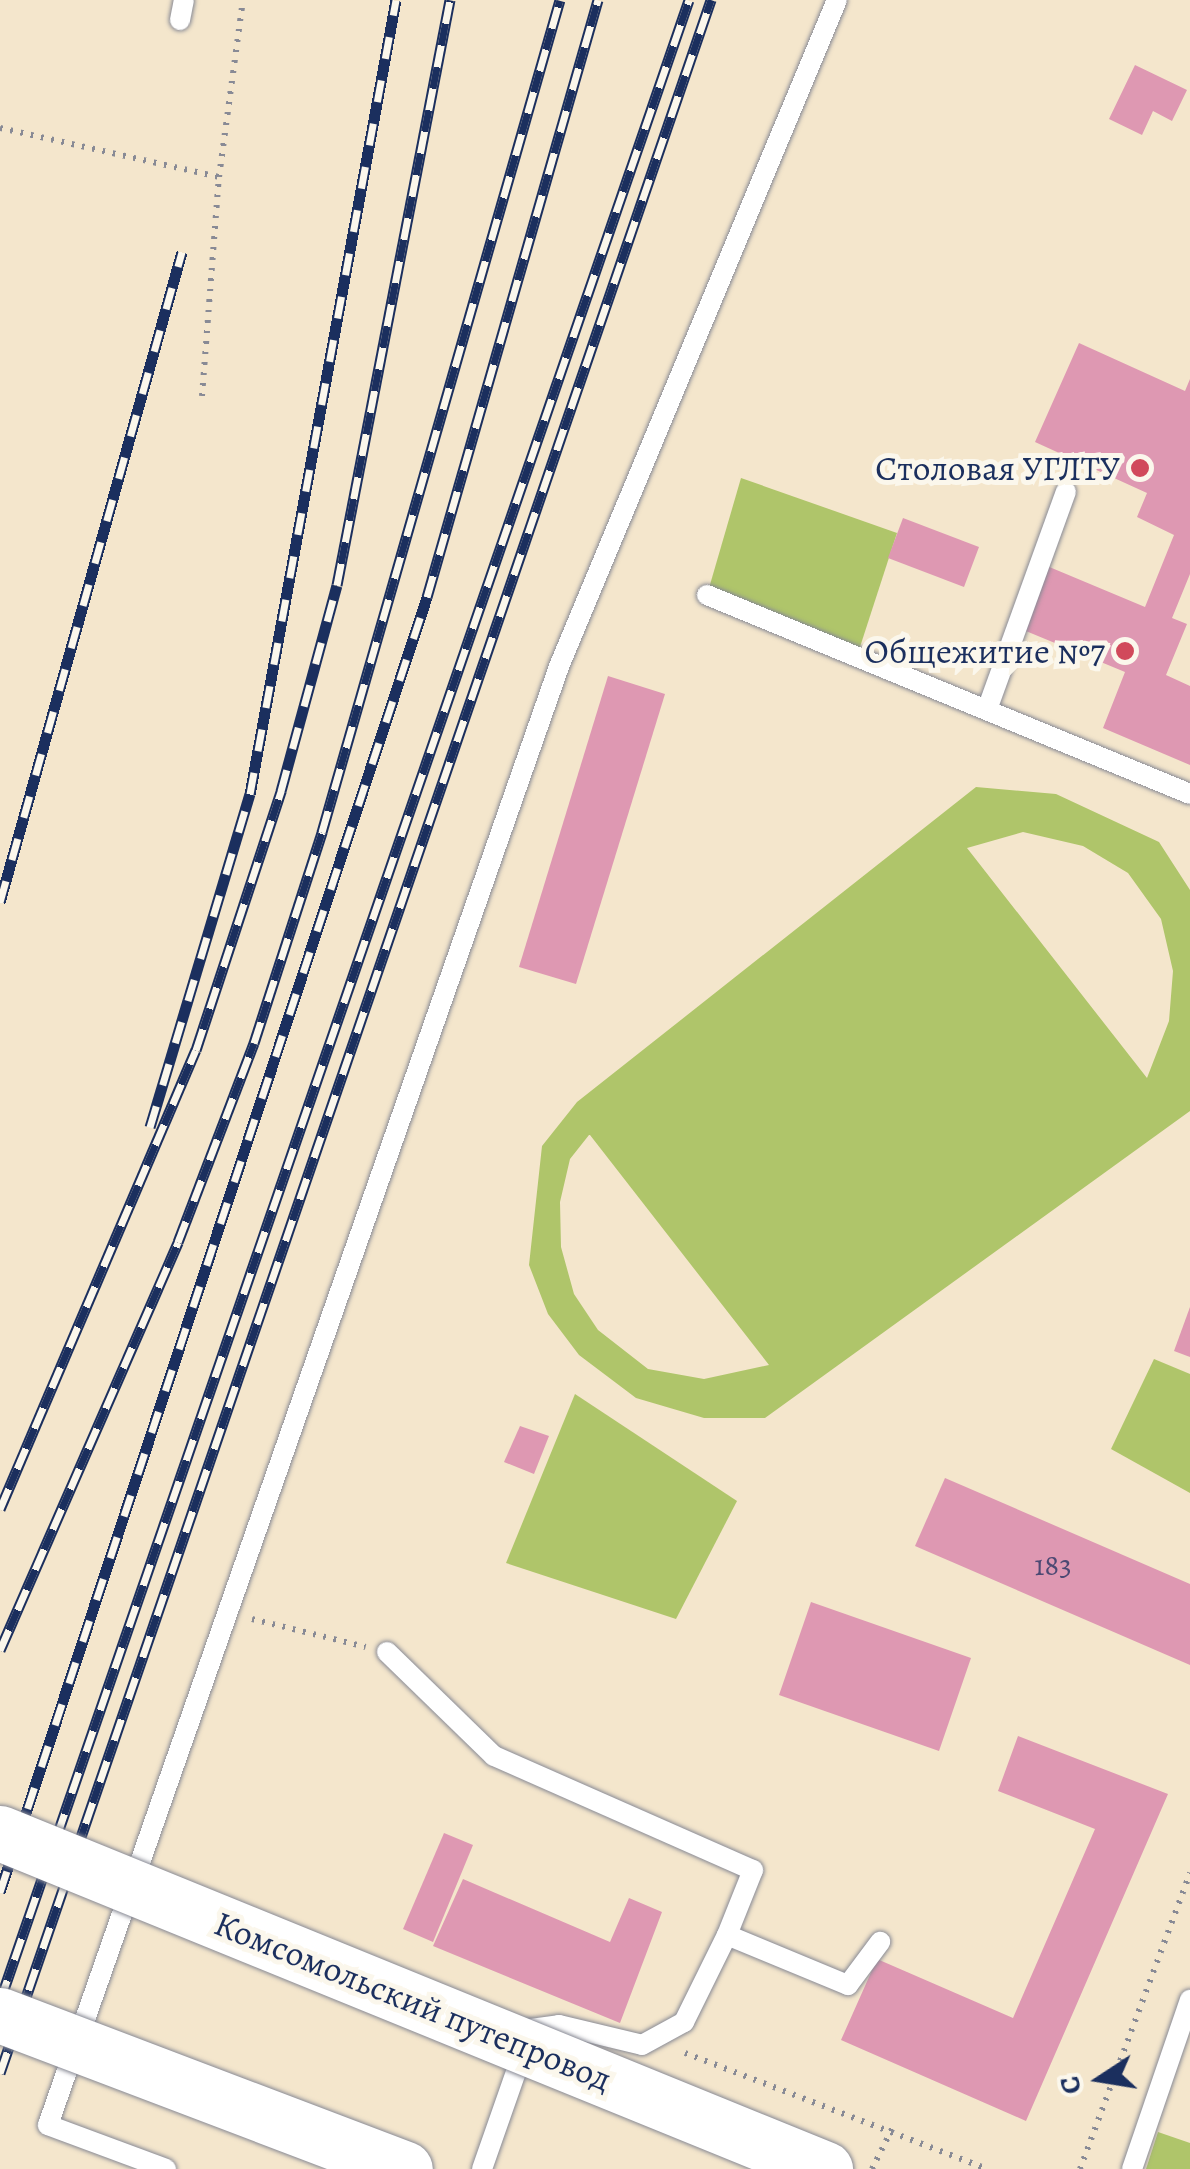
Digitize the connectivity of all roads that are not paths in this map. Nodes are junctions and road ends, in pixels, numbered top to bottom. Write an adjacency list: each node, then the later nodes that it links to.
1 (837, 0): 12 (lane)
2 (1066, 492): 4 (lane)
3 (708, 595): 4 (lane)
4 (988, 707): 5 (lane)
5 (1190, 794)
6 (387, 1652): 8 (lane)
7 (0, 1833): 16 (main road, Комсомольский путепровод, bridge)
8 (727, 1935): 9 (lane); 15 (lane)
9 (880, 1942)
10 (1190, 2000): 17 (lane)
11 (0, 2015): 14 (main road, bridge)
12 (107, 2160): 13 (lane)
13 (153, 2167)
14 (405, 2169)
15 (482, 2169)
16 (825, 2169)
17 (1132, 2169)

